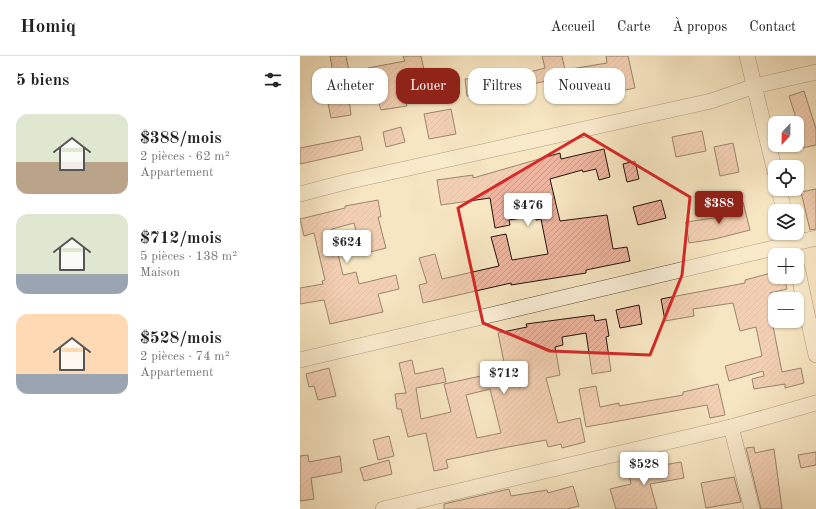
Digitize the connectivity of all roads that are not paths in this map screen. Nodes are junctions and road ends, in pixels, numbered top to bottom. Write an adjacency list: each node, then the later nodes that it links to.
1 (747, 56): 3 (street)
2 (816, 72): 3 (street)
3 (755, 86): 4 (street); 5 (street)
4 (772, 160)
5 (300, 194)
6 (816, 238): 7 (street)
7 (792, 244): 10 (street)
8 (801, 284): 9 (street)
9 (816, 355)
10 (300, 360)
11 (816, 403): 12 (street)
12 (731, 427): 13 (street); 14 (street)
13 (383, 509)
14 (752, 509)

